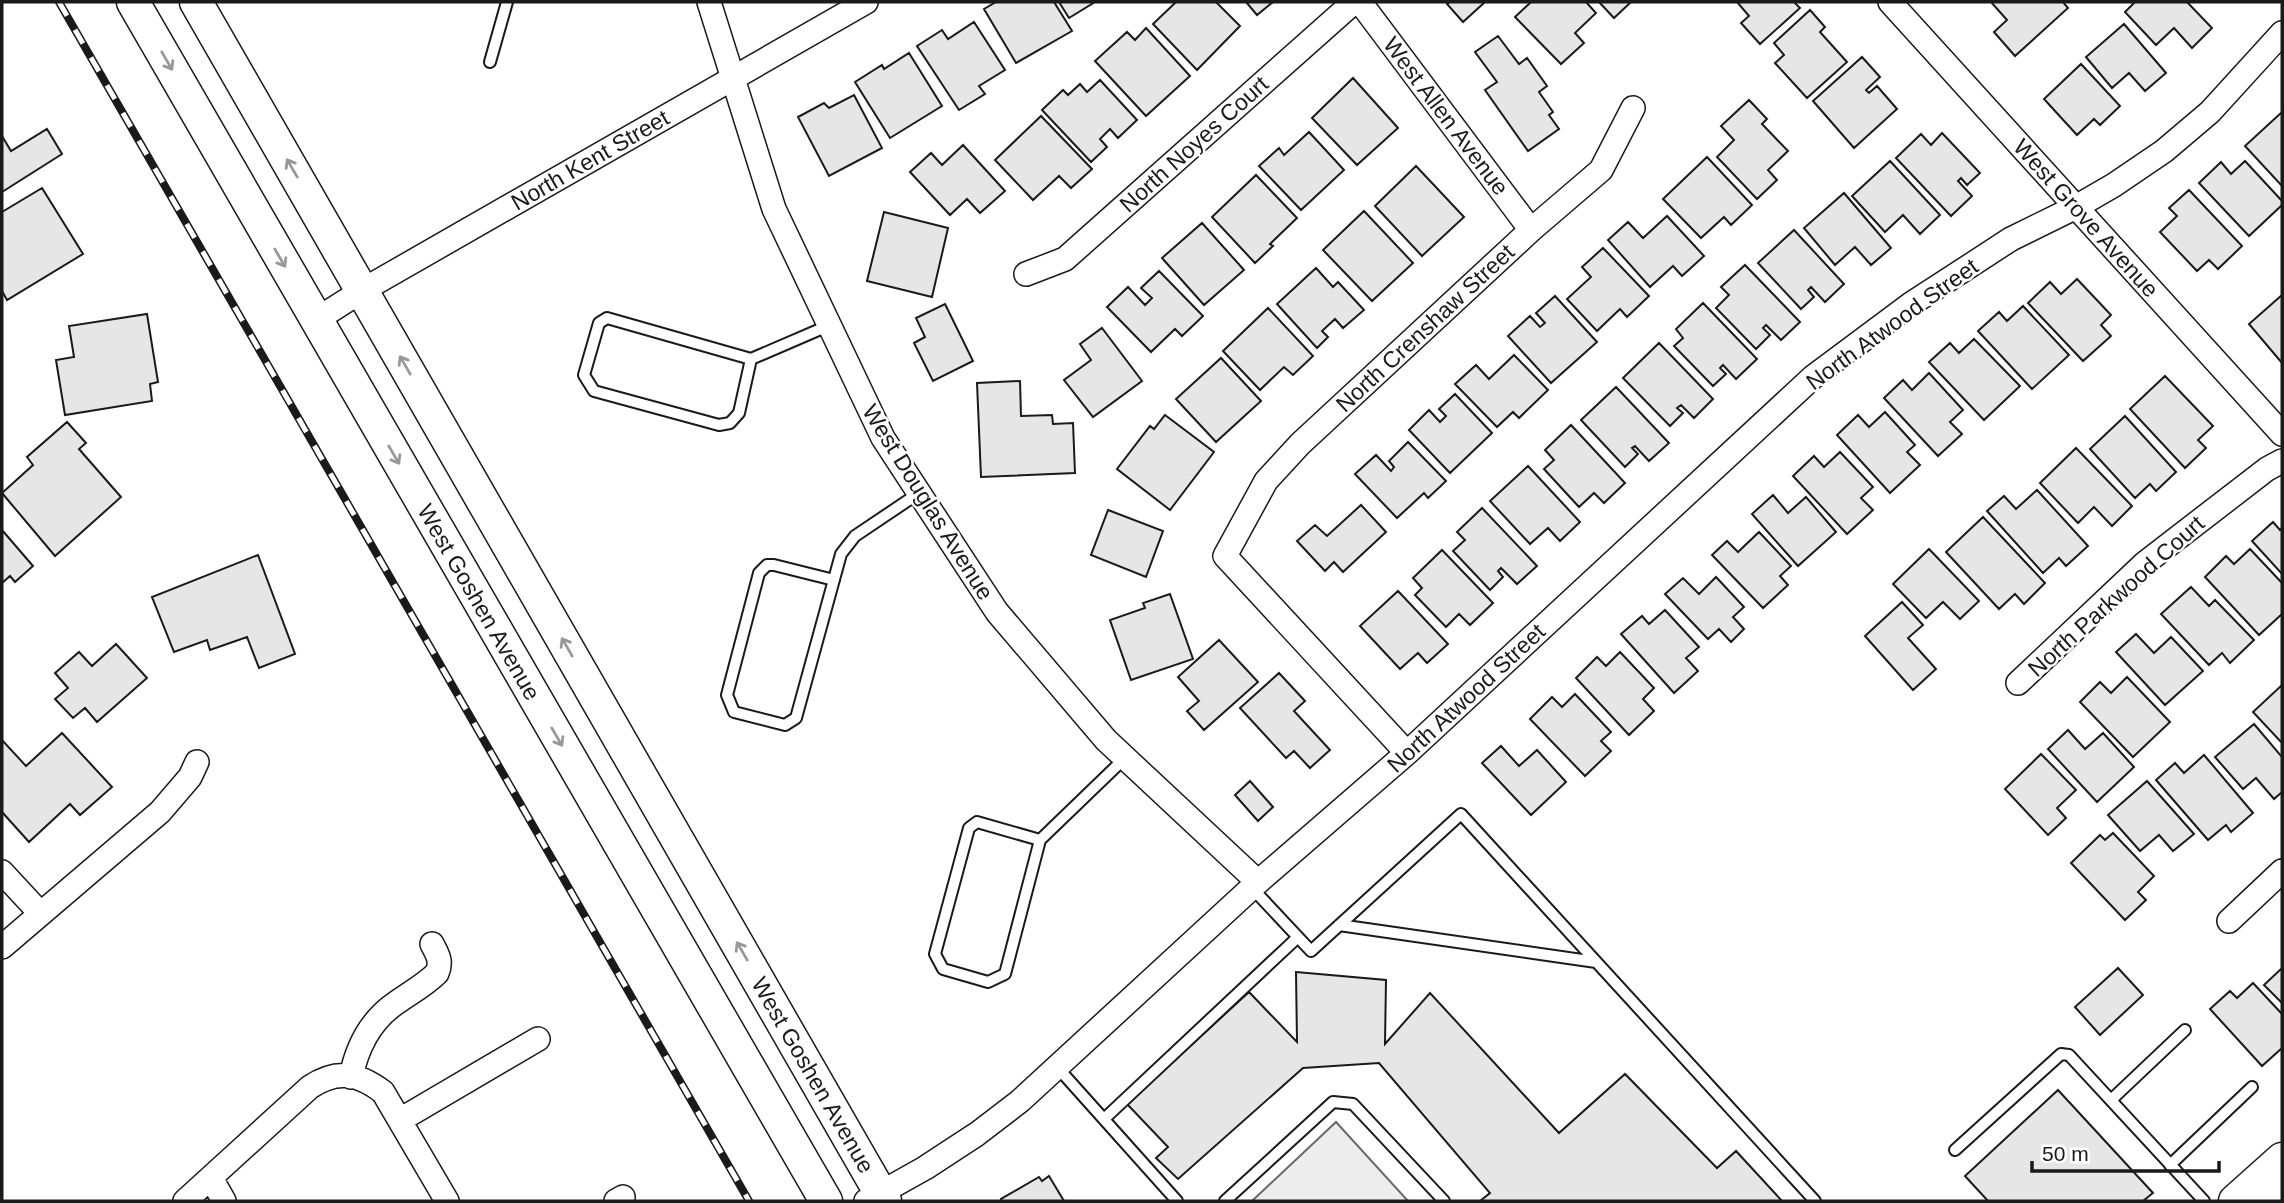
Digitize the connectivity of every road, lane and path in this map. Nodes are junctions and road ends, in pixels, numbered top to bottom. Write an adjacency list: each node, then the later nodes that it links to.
1 (133, 2): 17 (main road, West Goshen Avenue, one-way to 17)
2 (197, 2): 16 (main road, West Goshen Avenue, one-way to 2)
3 (507, 2): 10 (lane)
4 (709, 2): 11 (street, West Douglas Avenue)
5 (866, 2): 11 (street, North Kent Street)
6 (1354, 2): 15 (street, North Noyes Court)
7 (1360, 2): 14 (street, West Allen Avenue)
8 (1890, 2): 13 (street, West Grove Avenue)
9 (2282, 33): 13 (street, North Atwood Street)
10 (490, 62)
11 (733, 78): 16 (street, North Kent Street); 18 (street, West Douglas Avenue)
12 (1633, 108): 14 (street, North Crenshaw Street)
13 (2076, 207): 20 (street, West Grove Avenue); 25 (street, North Atwood Street)
14 (1531, 230): 25 (street, North Crenshaw Street)
15 (1026, 274)
16 (362, 290): 17 (street, North Kent Street); 52 (main road, West Goshen Avenue, one-way to 16)
17 (316, 320): 56 (main road, West Goshen Avenue, one-way to 56)
18 (830, 325): 19 (lane); 22 (street, West Douglas Avenue)
19 (751, 359): 19 (lane)
20 (2282, 434)
21 (2282, 461): 24 (street, North Parkwood Court)
22 (919, 493): 23 (lane); 26 (street, West Douglas Avenue)
23 (834, 580): 23 (lane)
24 (2018, 683)
25 (1407, 753): 31 (street, North Atwood Street)
26 (1125, 758): 28 (lane); 31 (street, West Douglas Avenue)
27 (197, 762): 32 (street)
28 (1040, 840): 28 (lane)
29 (2282, 871): 33 (street)
30 (2, 872): 32 (street)
31 (1255, 885): 35 (lane); 41 (street, North Atwood Street)
32 (40, 913): 37 (street)
33 (2229, 921)
34 (1339, 925): 35 (lane); 38 (lane); 38 (lane)
35 (1298, 937): 45 (lane)
36 (432, 944): 42 (street)
37 (2, 947)
38 (1596, 962): 60 (lane)
39 (2185, 1030): 44 (lane)
40 (538, 1039): 46 (street)
41 (1058, 1068): 45 (lane); 52 (street, North Atwood Street)
42 (359, 1078): 46 (street); 50 (street)
43 (2252, 1087): 49 (lane)
44 (2111, 1100): 47 (lane); 49 (lane)
45 (1104, 1119): 57 (lane)
46 (400, 1120): 55 (street)
47 (1955, 1150)
48 (2282, 1159): 62 (main road)
49 (2170, 1165): 61 (lane)
50 (211, 1178): 53 (street); 54 (street)
51 (2282, 1186): 63 (street)
52 (877, 1198)
53 (185, 1201)
54 (223, 1201)
55 (447, 1201)
56 (826, 1201)
57 (1177, 1201)
58 (1225, 1201): 59 (lane)
59 (1444, 1201)
60 (1815, 1201)
61 (2204, 1201)
62 (2235, 1201)
63 (2267, 1201)

